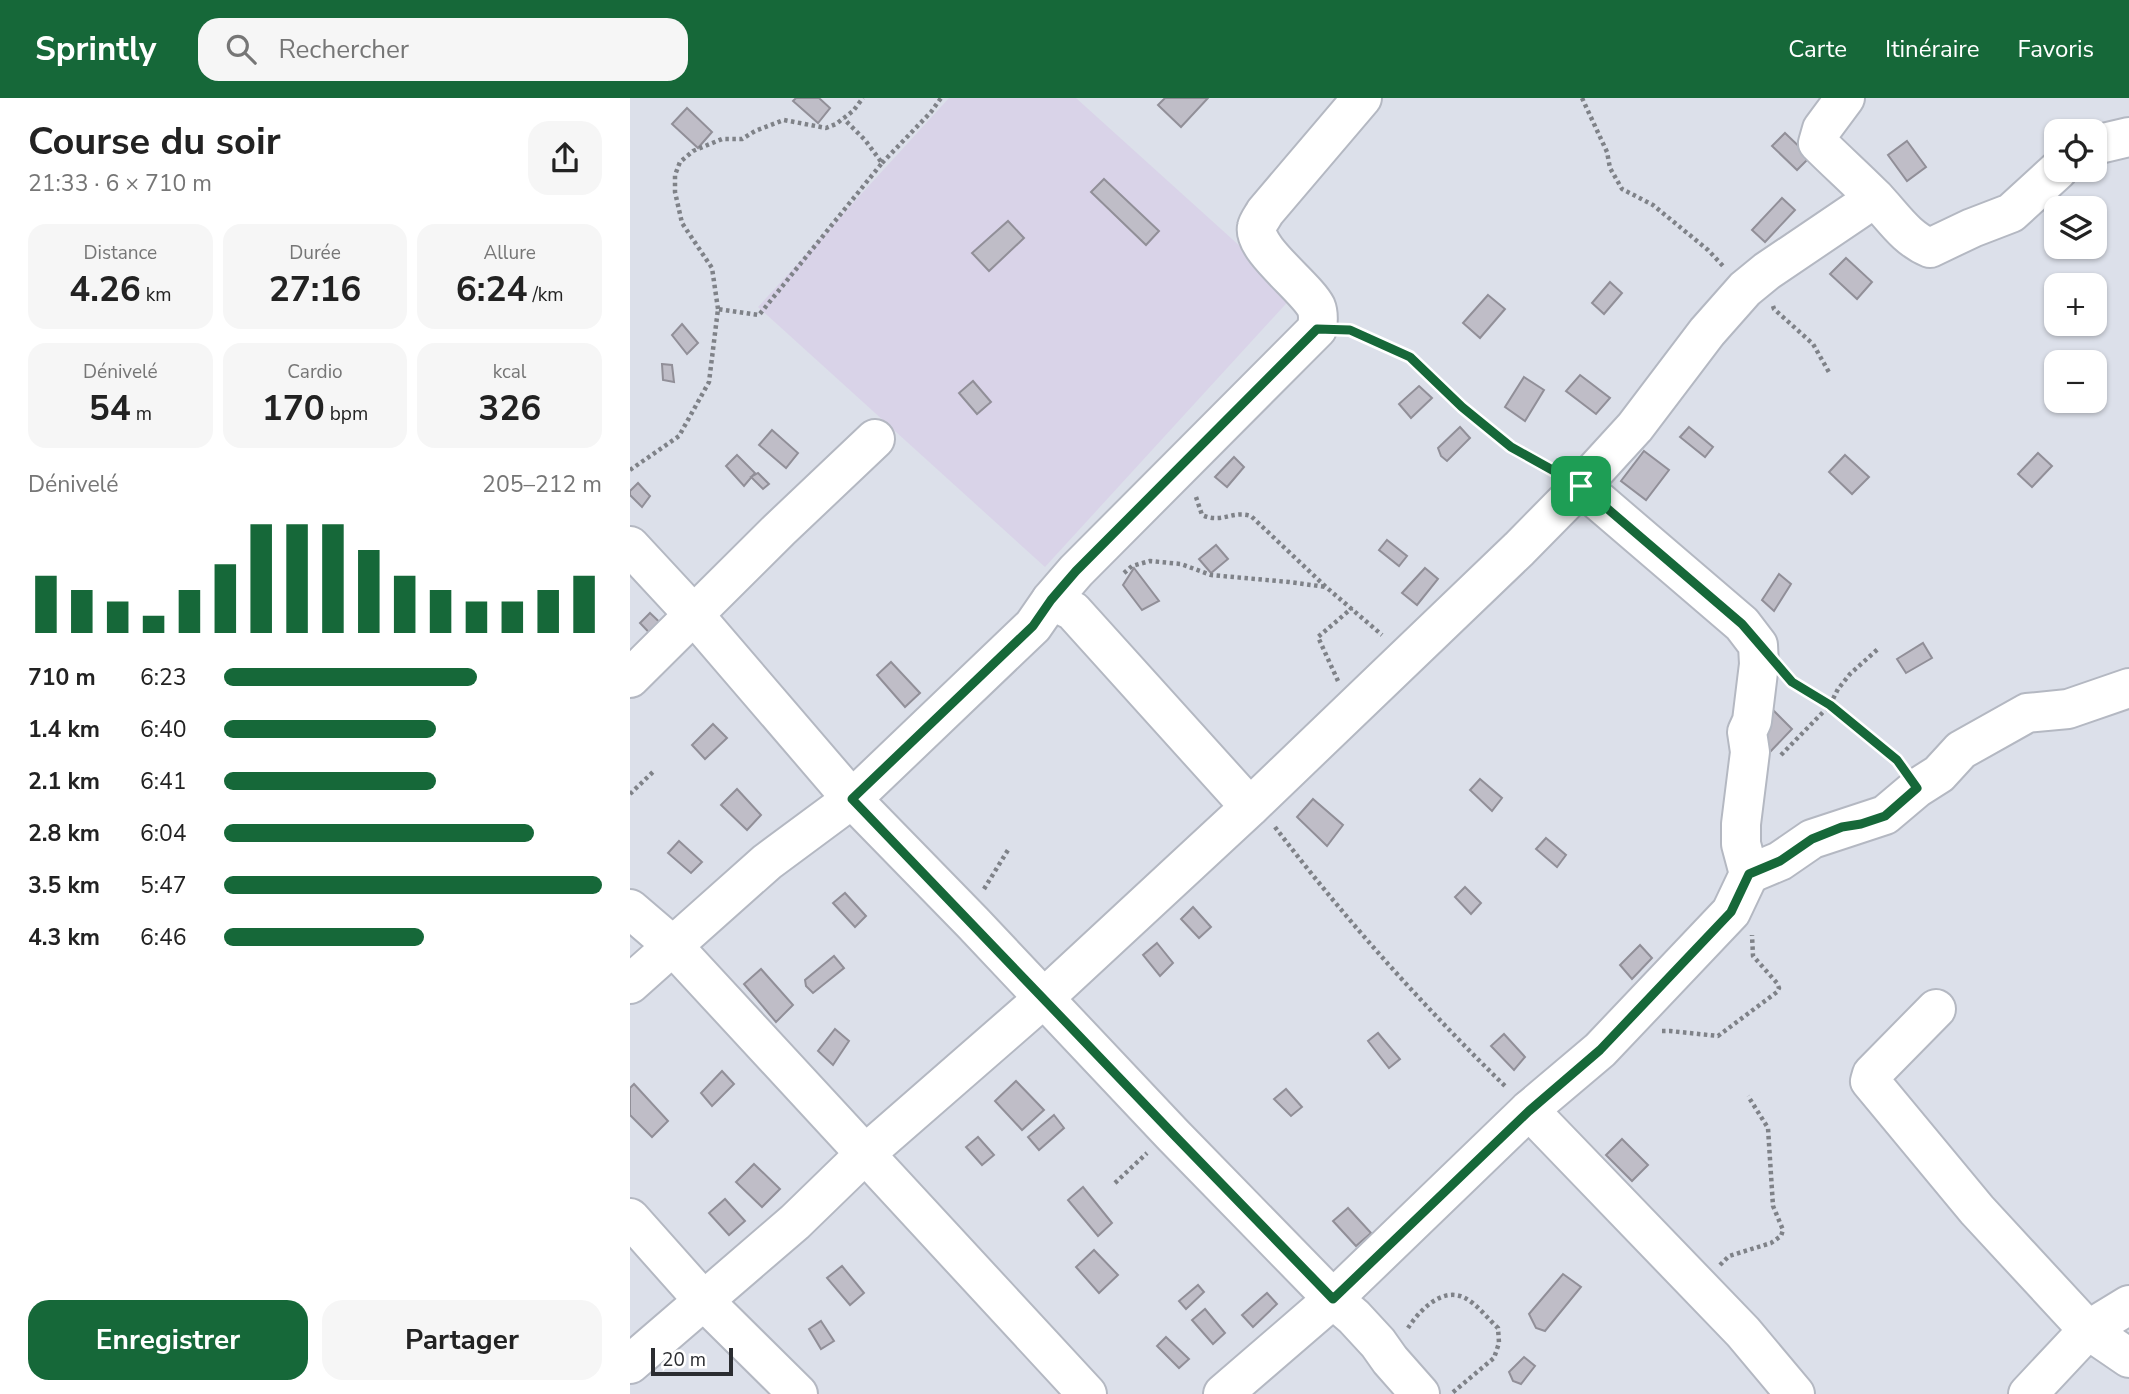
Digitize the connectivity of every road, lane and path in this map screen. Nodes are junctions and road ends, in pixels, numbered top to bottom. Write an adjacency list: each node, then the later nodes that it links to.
1 (863, 98): 6 (path)
2 (941, 98): 9 (path)
3 (1362, 98): 14 (street)
4 (1582, 98): 12 (path)
5 (1845, 98): 11 (street)
6 (844, 119): 9 (path); 13 (path)
7 (2129, 137): 8 (street)
8 (2107, 142)
9 (882, 163): 13 (path)
10 (2045, 182): 11 (street)
11 (1875, 198): 12 (street)
12 (1756, 280): 15 (path); 19 (street)
13 (718, 309): 18 (path)
14 (1317, 329): 17 (street); 19 (path)
15 (1830, 373)
16 (875, 439): 25 (street)
17 (1182, 463): 22 (path); 23 (street)
18 (630, 470)
19 (1581, 486): 26 (street); 28 (street)
20 (630, 546): 25 (street)
21 (1122, 574): 22 (path)
22 (1326, 587): 24 (path)
23 (1051, 600): 36 (street); 37 (street)
24 (1352, 608): 28 (path); 32 (path)
25 (694, 615): 29 (street); 36 (street)
26 (1758, 645): 31 (path); 39 (street)
27 (1879, 648): 31 (path)
28 (1406, 657): 32 (street)
29 (630, 678)
30 (2129, 688): 34 (street)
31 (1830, 705): 34 (path)
32 (1352, 709): 37 (street)
33 (654, 771): 35 (path)
34 (1917, 788): 39 (street)
35 (630, 794)
36 (852, 799): 42 (street); 43 (street)
37 (1250, 807): 45 (street); 49 (path)
38 (1008, 850): 42 (path)
39 (1749, 874): 41 (street)
40 (630, 909): 43 (street)
41 (1731, 912): 47 (path); 49 (street)
42 (973, 923): 45 (street)
43 (672, 945): 44 (street); 51 (street)
44 (630, 984)
45 (1044, 998): 50 (street); 51 (street)
46 (1936, 1009): 58 (street)
47 (1652, 1035)
48 (1748, 1096): 54 (path)
49 (1529, 1111): 54 (street); 55 (street)
50 (1174, 1135): 52 (path); 55 (street)
51 (864, 1156): 56 (street); 63 (street)
52 (1115, 1182)
53 (630, 1218): 56 (street)
54 (1698, 1286): 67 (street)
55 (1333, 1299): 60 (street); 64 (street)
56 (705, 1301): 61 (street); 62 (street)
57 (2129, 1305): 58 (street)
58 (2088, 1330): 59 (street); 68 (street)
59 (2129, 1358)
60 (1390, 1360): 65 (street); 66 (path)
61 (630, 1364)
62 (798, 1394)
63 (1087, 1394)
64 (1223, 1394)
65 (1420, 1394)
66 (1451, 1394)
67 (1795, 1394)
68 (2028, 1394)

